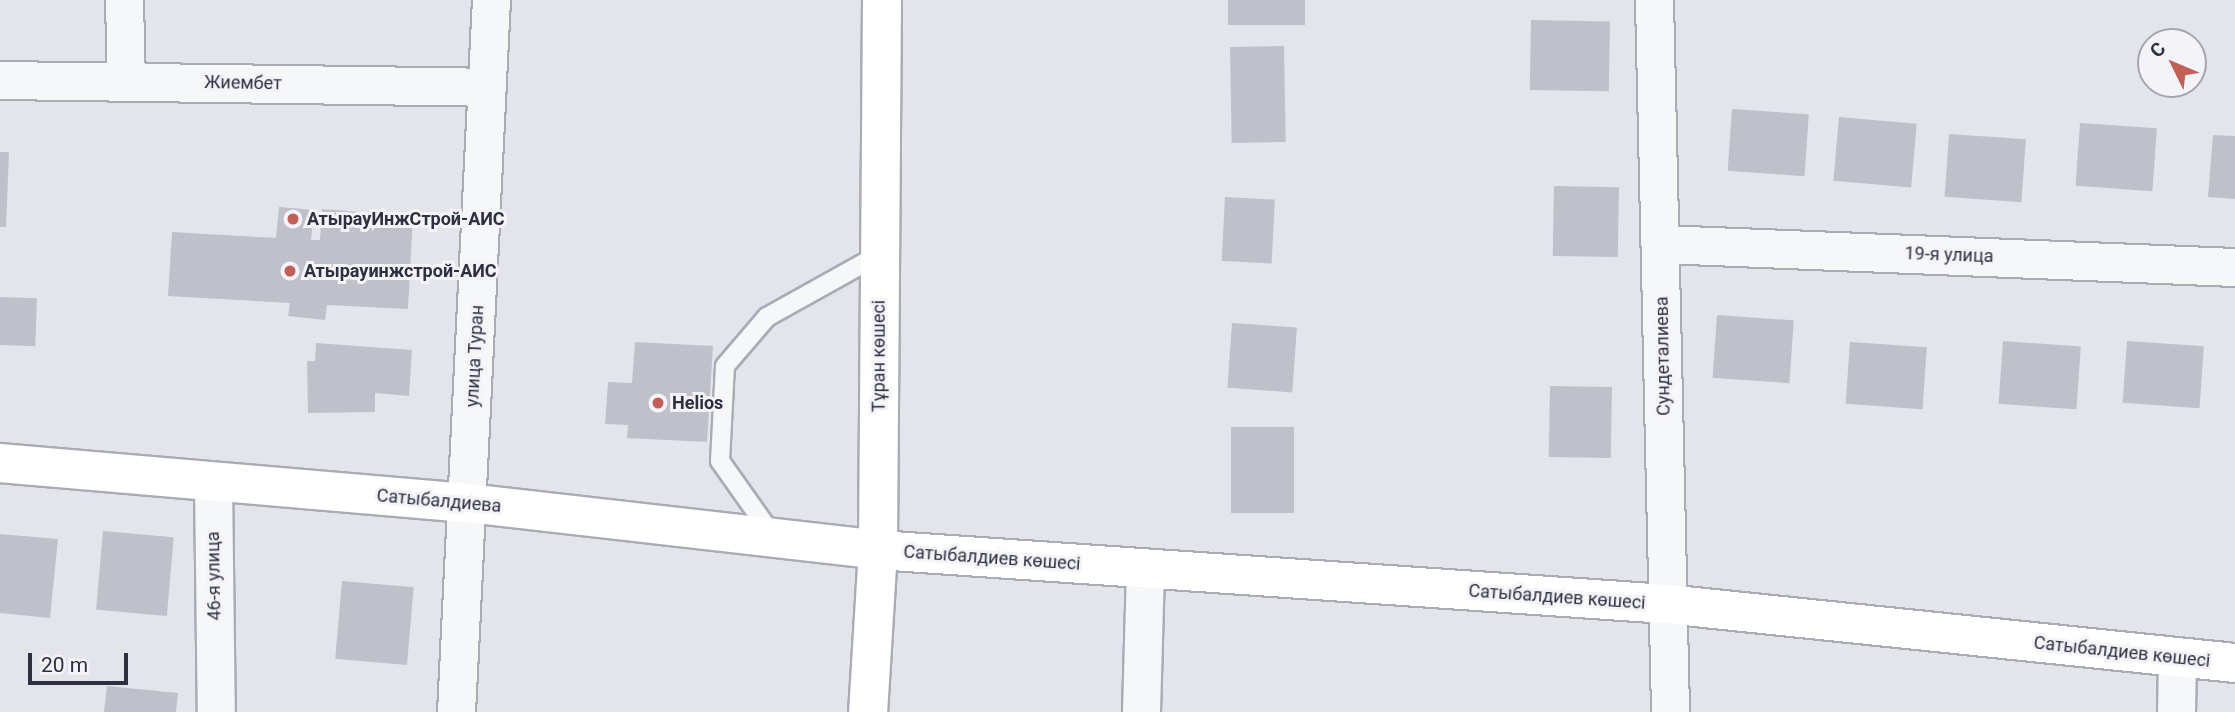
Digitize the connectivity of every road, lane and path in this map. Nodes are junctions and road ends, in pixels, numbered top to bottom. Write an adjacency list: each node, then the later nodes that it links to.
1 (124, 0): 6 (street)
2 (491, 0): 7 (street, улица Туран)
3 (882, 0): 9 (main road, Тұран көшесі)
4 (1654, 0): 8 (street, Сундеталиева)
5 (0, 80): 6 (street, Жиембет)
6 (125, 82): 7 (street, Жиембет)
7 (487, 87): 13 (street, улица Туран)
8 (1662, 244): 10 (street, 19-я улица); 17 (street, Сундеталиева)
9 (880, 254): 14 (lane); 15 (main road, Тұран көшесі)
10 (2235, 267)
11 (0, 463): 12 (main road, Сатыбалдиева)
12 (213, 482): 13 (main road, Сатыбалдиева); 20 (street, 46-я улица)
13 (468, 503): 14 (main road, Сатыбалдиева); 21 (street)
14 (773, 536): 15 (main road, Сатыбалдиева)
15 (878, 550): 16 (main road, Сатыбалдиев көшесі); 22 (main road, Тұран көшесі)
16 (1145, 568): 17 (main road, Сатыбалдиев көшесі); 23 (street)
17 (1666, 604): 18 (main road, Сатыбалдиев көшесі); 24 (street, Сундеталиева)
18 (2177, 658): 19 (main road, Сатыбалдиев көшесі); 25 (street)
19 (2235, 663)
20 (216, 712)
21 (456, 712)
22 (868, 712)
23 (1141, 712)
24 (1670, 712)
25 (2176, 712)

